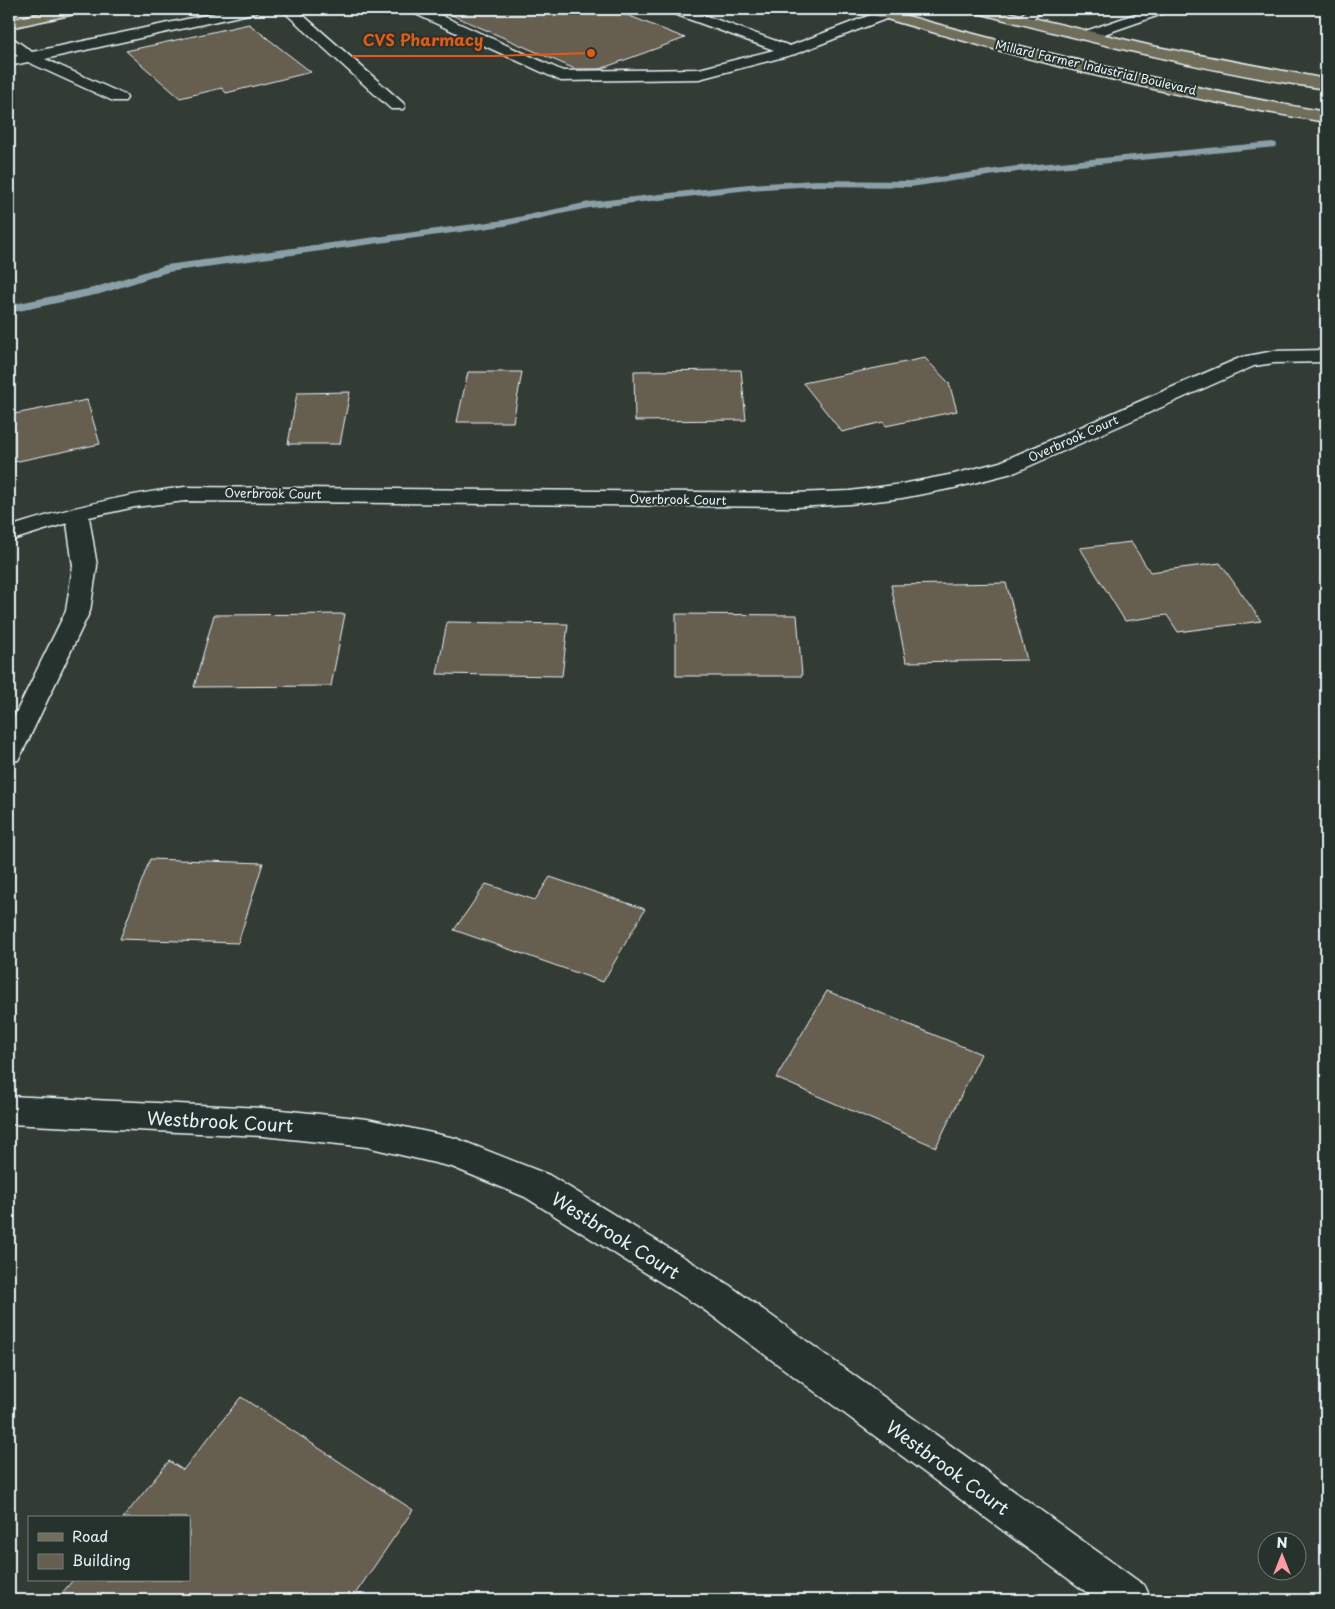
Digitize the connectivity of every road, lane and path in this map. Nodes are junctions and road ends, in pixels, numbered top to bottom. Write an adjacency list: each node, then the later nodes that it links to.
1 (79, 9): 10 (main road)
2 (253, 9): 17 (street)
3 (288, 9): 21 (street)
4 (416, 9): 16 (street)
5 (674, 9): 16 (street)
6 (868, 9): 11 (main road, Millard Farmer Industrial Boulevard)
7 (979, 9): 12 (main road, Millard Farmer Industrial Boulevard)
8 (1038, 9): 12 (street)
9 (1163, 9): 14 (street)
10 (57, 11): 13 (main road)
11 (886, 14): 16 (street); 22 (main road, Millard Farmer Industrial Boulevard)
12 (1022, 20): 14 (main road, Millard Farmer Industrial Boulevard)
13 (9, 24)
14 (1085, 36): 19 (main road, Millard Farmer Industrial Boulevard)
15 (9, 42): 17 (street)
16 (790, 52)
17 (29, 57): 18 (street); 20 (street)
18 (9, 62)
19 (1326, 84)
20 (119, 98)
21 (397, 106)
22 (1326, 117)
23 (1326, 356): 24 (street, Overbrook Court)
24 (77, 514): 25 (street, Overbrook Court); 26 (street)
25 (9, 534)
26 (9, 752)
27 (9, 1110): 28 (street, Westbrook Court)
28 (1131, 1600)

